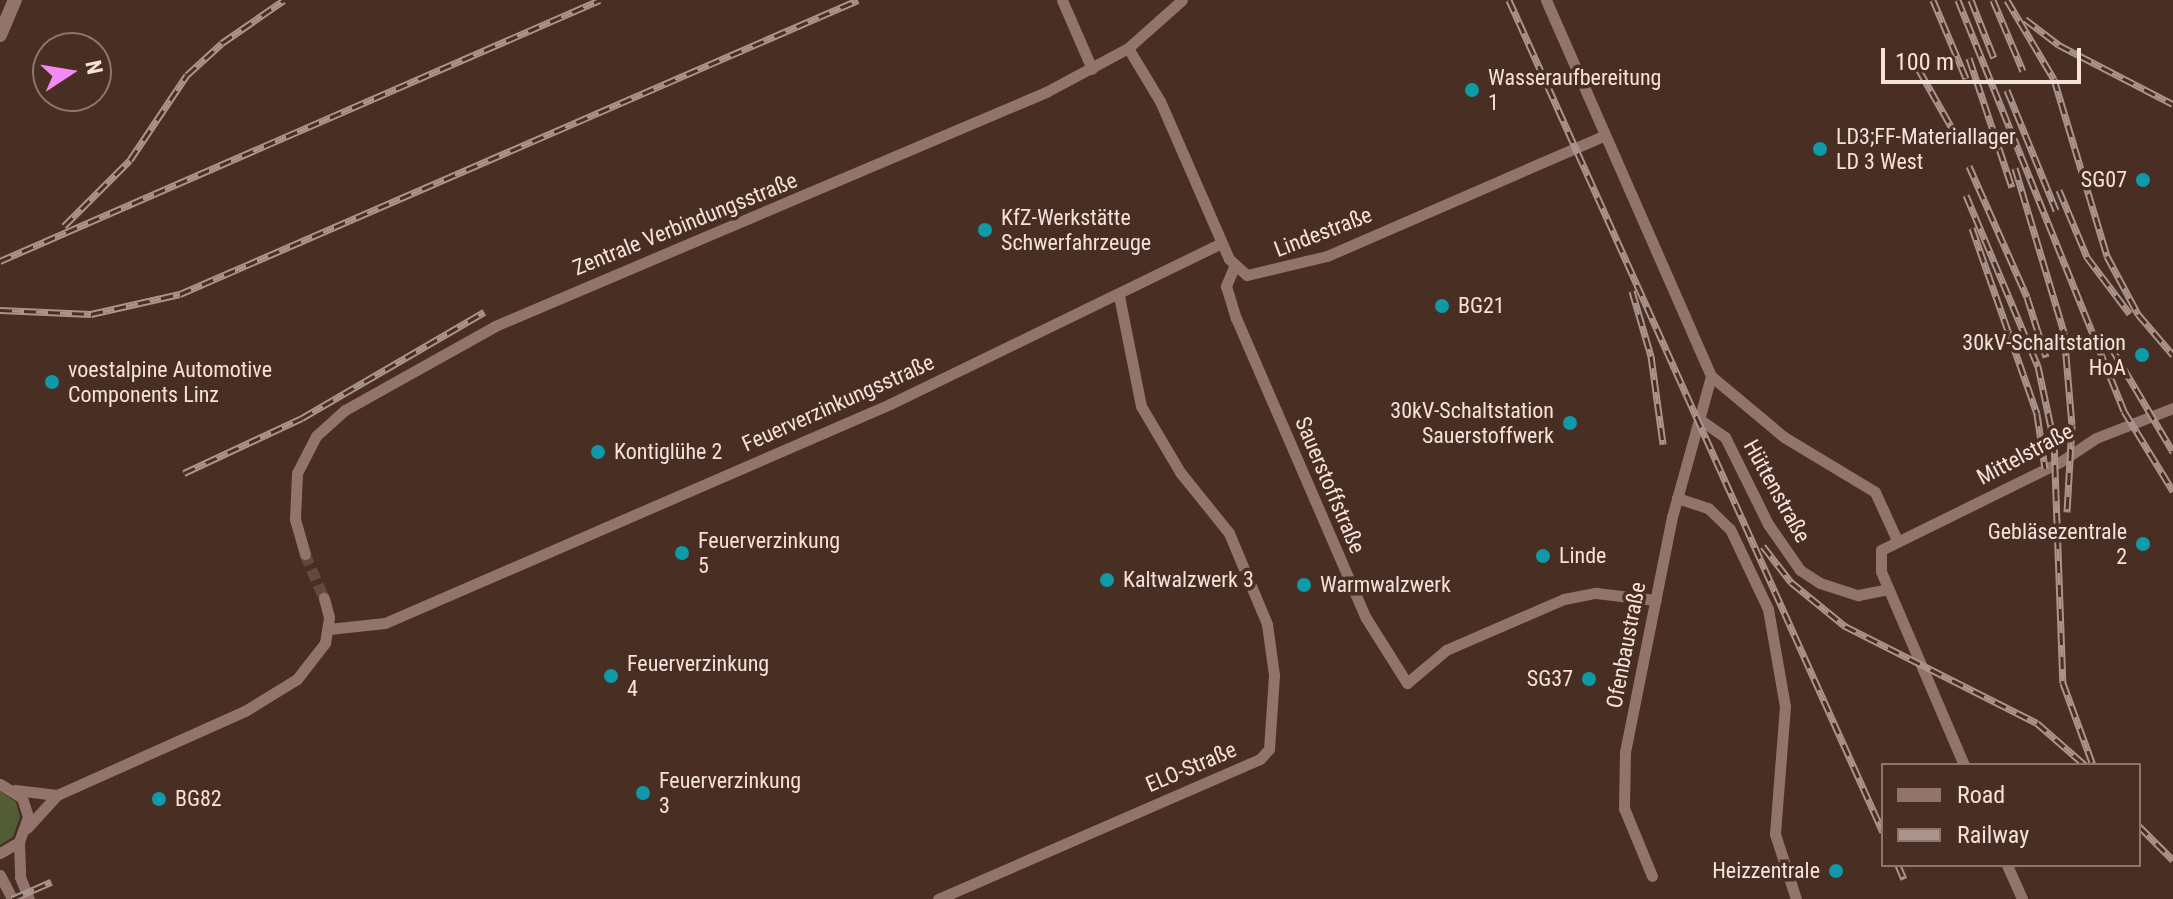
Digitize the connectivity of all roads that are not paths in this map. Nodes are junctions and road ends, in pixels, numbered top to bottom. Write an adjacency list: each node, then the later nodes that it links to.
1 (15, 0): 5 (street)
2 (1062, 0): 7 (street)
3 (1182, 0): 6 (street, Zentrale Verbindungsstraße)
4 (1546, 0): 8 (street)
5 (0, 35)
6 (1128, 48): 7 (street, Zentrale Verbindungsstraße); 9 (street)
7 (1092, 69): 17 (street, Zentrale Verbindungsstraße)
8 (1605, 135): 10 (street, Lindestraße); 12 (street)
9 (1221, 243): 10 (street); 11 (street, Feuerverzinkungsstraße)
10 (1234, 267): 20 (street, Sauerstoffstraße)
11 (1119, 296): 21 (street, Feuerverzinkungsstraße); 34 (street, ELO-Straße)
12 (1711, 376): 14 (street); 16 (street)
13 (2173, 408): 16 (street, Mittelstraße)
14 (1699, 419): 15 (street, Ofenbaustraße); 18 (street, Hüttenstraße)
15 (1677, 498): 20 (street, Ofenbaustraße); 35 (street)
16 (1897, 540): 18 (street)
17 (305, 554)
18 (1888, 589): 22 (street)
19 (324, 598): 21 (street)
20 (1656, 600): 31 (street, Ofenbaustraße)
21 (329, 629): 25 (street)
22 (1963, 763)
23 (0, 784): 24 (street)
24 (15, 790): 25 (street); 26 (street)
25 (57, 795): 26 (street)
26 (27, 828): 27 (street)
27 (19, 842): 28 (street); 33 (street)
28 (0, 853)
29 (2008, 867): 36 (street)
30 (0, 875): 32 (street)
31 (1652, 876)
32 (12, 899)
33 (29, 899)
34 (938, 899)
35 (1796, 899)
36 (2022, 899)

